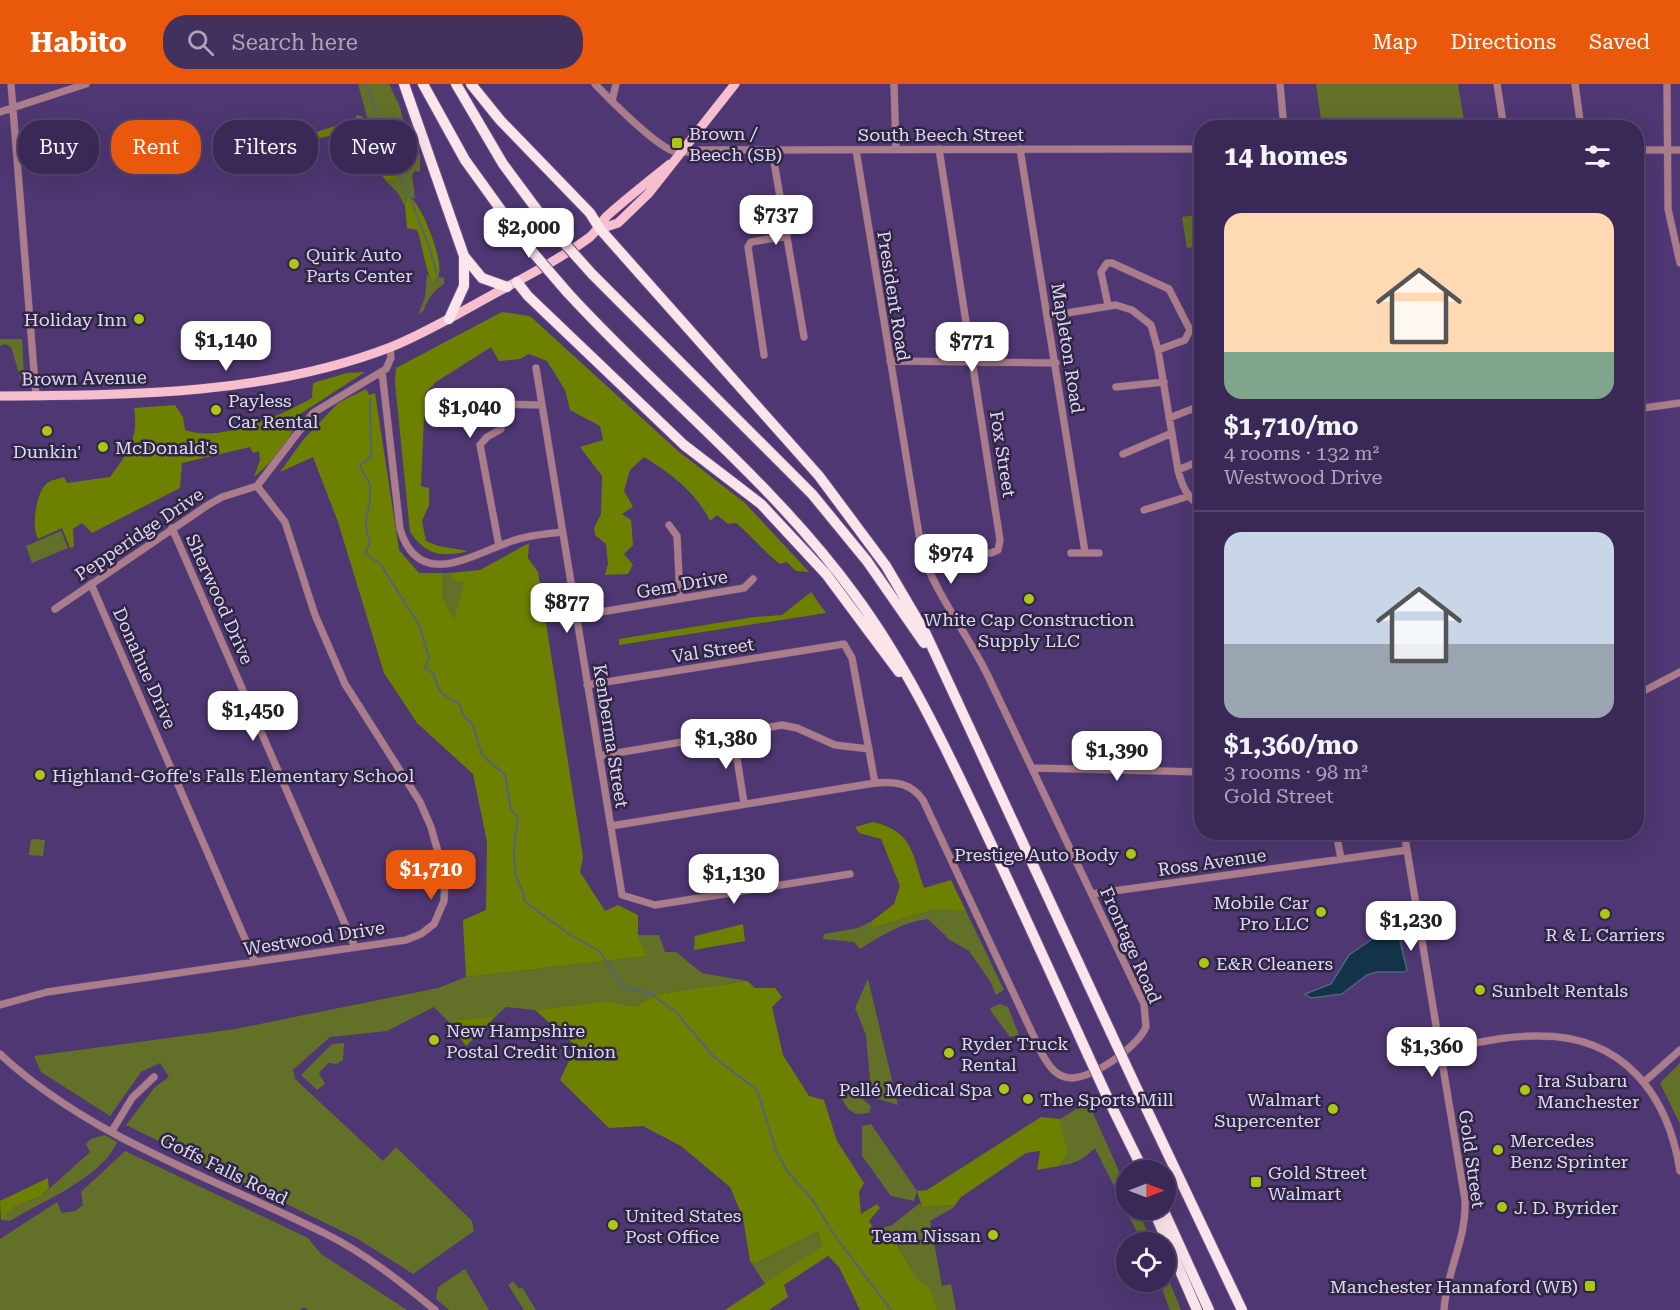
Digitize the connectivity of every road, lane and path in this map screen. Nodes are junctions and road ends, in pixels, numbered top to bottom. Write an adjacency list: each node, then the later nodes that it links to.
1 (11, 84): 16 (street)
2 (86, 84): 16 (street)
3 (404, 84): 33 (highway)
4 (423, 84): 83 (highway, bridge)
5 (456, 84): 79 (highway, bridge)
6 (471, 84): 31 (highway)
7 (595, 84): 15 (street)
8 (616, 84): 15 (street)
9 (735, 84): 30 (main road, Brown Avenue)
10 (894, 84): 26 (street)
11 (1280, 84): 18 (street)
12 (1497, 84): 19 (street)
13 (1575, 84): 20 (street)
14 (1668, 84): 28 (street)
15 (612, 101): 30 (street)
16 (13, 107): 17 (street); 52 (street)
17 (0, 112)
18 (1283, 120)
19 (1503, 120)
20 (1580, 120)
21 (939, 149): 22 (street, South Beech Street); 26 (street, South Beech Street); 45 (street, Fox Street)
22 (1020, 149): 23 (street, South Beech Street); 38 (street, Mapleton Road)
23 (1194, 149)
24 (772, 150): 25 (street, South Beech Street); 30 (street, South Beech Street); 32 (street)
25 (856, 150): 26 (street, South Beech Street); 44 (street, President Road)
26 (896, 150)
27 (1644, 150): 28 (street)
28 (1667, 150): 29 (street); 34 (street)
29 (1680, 150)
30 (680, 152): 31 (main road, Brown Avenue)
31 (600, 229): 35 (main road, Brown Avenue); 79 (highway)
32 (787, 236): 40 (street); 43 (street)
33 (464, 256): 36 (highway); 39 (highway)
34 (1680, 263)
35 (518, 282): 36 (main road, Brown Avenue); 83 (highway)
36 (507, 287): 39 (main road, Brown Avenue)
37 (1108, 306): 38 (street); 42 (street); 42 (street)
38 (1048, 316): 46 (street, Mapleton Road)
39 (449, 319): 41 (main road, Brown Avenue)
40 (804, 337)
41 (390, 347): 48 (street); 52 (main road, Brown Avenue)
42 (1158, 350): 49 (street)
43 (765, 355)
44 (890, 361): 45 (street); 71 (street, President Road)
45 (973, 361): 46 (street); 71 (street, Fox Street)
46 (1056, 363): 70 (street, Mapleton Road)
47 (536, 368): 54 (street, Kenberma Street)
48 (382, 372): 62 (street); 69 (street)
49 (1164, 382): 50 (street); 57 (street)
50 (1116, 387)
51 (0, 396): 52 (main road, Brown Avenue)
52 (36, 396)
53 (1680, 403): 56 (street)
54 (542, 405): 68 (street, Kenberma Street); 69 (street)
55 (1194, 408): 57 (street)
56 (1644, 408)
57 (1169, 418): 58 (street)
58 (1172, 434): 59 (street); 61 (street)
59 (1123, 454)
60 (1194, 463): 61 (street)
61 (1178, 470): 63 (street)
62 (257, 486): 67 (street, Pepperidge Drive); 98 (street, Westwood Drive)
63 (1189, 496): 64 (street); 65 (street)
64 (1194, 500)
65 (1144, 510)
66 (669, 525): 76 (street)
67 (172, 528): 75 (street, Pepperidge Drive); 98 (street, Sherwood Drive)
68 (562, 532): 69 (street); 78 (street, Kenberma Street)
69 (499, 546)
70 (1085, 552): 72 (street); 73 (street)
71 (922, 553): 87 (street, Frontage Road)
72 (1071, 553)
73 (1099, 553)
74 (753, 579): 76 (street, Gem Drive)
75 (91, 584): 77 (street, Pepperidge Drive); 99 (street, Donahue Drive)
76 (680, 599): 78 (street, Gem Drive)
77 (55, 609)
78 (576, 616): 81 (street, Kenberma Street)
79 (942, 670): 113 (highway, bridge)
80 (1680, 672): 82 (street)
81 (587, 685): 85 (street, Val Street); 86 (street, Kenberma Street)
82 (1644, 691)
83 (916, 695): 106 (highway, bridge)
84 (733, 733): 85 (street); 86 (street); 90 (street)
85 (869, 748): 89 (street)
86 (599, 756): 91 (street, Kenberma Street)
87 (1033, 768): 88 (street); 97 (street, Frontage Road)
88 (1194, 772)
89 (875, 783): 90 (street, Frontage Road); 97 (street, Frontage Road)
90 (744, 803): 91 (street, Frontage Road)
91 (611, 826): 96 (street, Kenberma Street)
92 (1337, 840): 95 (street)
93 (1405, 840): 94 (street, Gold Street)
94 (1407, 850): 95 (street, Ross Avenue); 101 (street, Gold Street)
95 (1341, 859): 97 (street, Ross Avenue)
96 (850, 874)
97 (1092, 894)
98 (355, 946): 99 (street, Westwood Drive)
99 (255, 962): 100 (street, Westwood Drive)
100 (0, 1005)
101 (1440, 1050): 105 (street); 119 (street, Gold Street)
102 (1680, 1050): 105 (street)
103 (0, 1054): 107 (street, Goffs Falls Road)
104 (154, 1077): 107 (street)
105 (1644, 1082): 110 (street)
106 (1120, 1124): 108 (highway); 109 (highway)
107 (112, 1131): 114 (street, Goffs Falls Road)
108 (1133, 1160)
109 (1138, 1160)
110 (1680, 1171)
111 (1158, 1220): 115 (highway)
112 (1168, 1220): 116 (highway)
113 (1217, 1256): 117 (highway); 118 (highway)
114 (435, 1310)
115 (1197, 1310)
116 (1209, 1310)
117 (1242, 1310)
118 (1248, 1310)
119 (1444, 1310)

